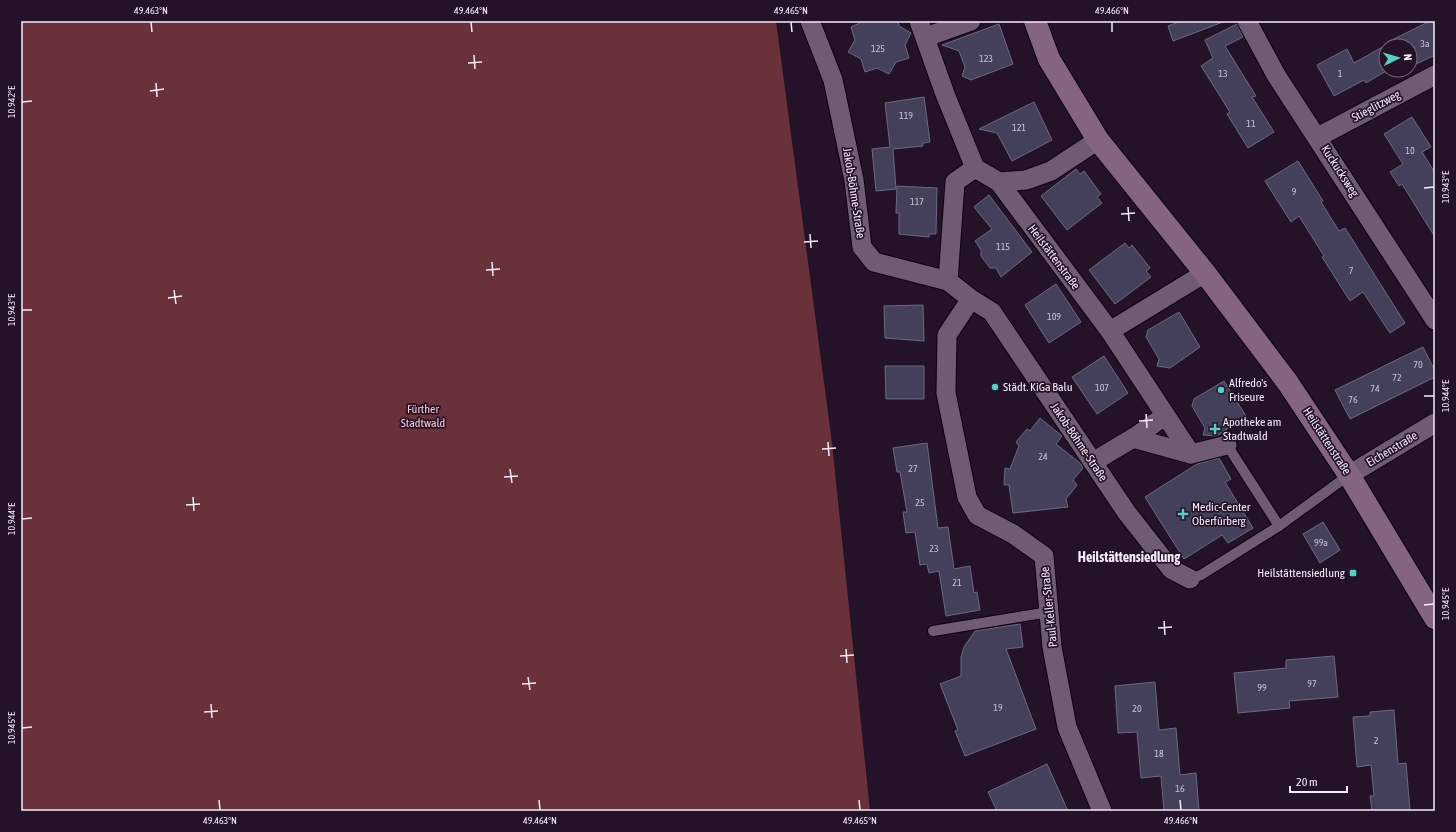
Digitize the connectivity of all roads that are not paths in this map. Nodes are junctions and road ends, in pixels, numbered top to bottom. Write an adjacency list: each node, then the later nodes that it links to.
1 (810, 21): 12 (street, Jakob-Böhme-Straße)
2 (971, 21): 5 (street)
3 (1035, 21): 8 (street, Heilstättenstraße)
4 (1248, 21): 7 (street, Kuckucksweg)
5 (922, 29): 9 (street)
6 (1435, 75): 7 (street, Stieglitzweg)
7 (1318, 137): 14 (street, Kuckucksweg)
8 (1098, 140): 10 (street); 11 (street, Heilstättenstraße)
9 (975, 168): 10 (street, Heilstättenstraße); 12 (street)
10 (999, 182): 15 (street, Heilstättenstraße)
11 (1205, 273): 15 (street); 22 (street, Heilstättenstraße)
12 (948, 280): 13 (street, Jakob-Böhme-Straße)
13 (971, 299): 21 (street, Jakob-Böhme-Straße); 25 (street, Paul-Keller-Straße)
14 (1435, 320)
15 (1110, 331): 16 (street, Heilstättenstraße)
16 (1165, 416): 18 (street); 20 (street, Heilstättenstraße)
17 (1435, 423): 22 (street, Eichenstraße)
18 (1133, 438): 20 (street); 21 (street)
19 (1227, 445): 20 (street); 23 (lane)
20 (1191, 454)
21 (1093, 462): 24 (street, Jakob-Böhme-Straße)
22 (1349, 475): 23 (lane); 26 (street, Heilstättenstraße)
23 (1279, 526): 24 (lane)
24 (1190, 579)
25 (1049, 612): 27 (lane); 28 (street, Paul-Keller-Straße)
26 (1435, 618)
27 (933, 631)
28 (1102, 811)

